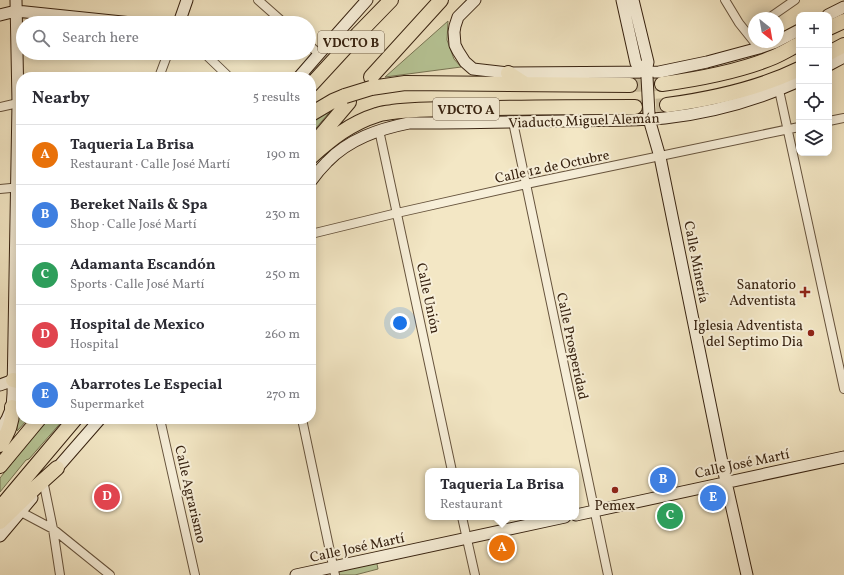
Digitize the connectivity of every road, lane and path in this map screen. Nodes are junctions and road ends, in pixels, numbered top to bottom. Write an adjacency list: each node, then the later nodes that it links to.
1 (187, 0): 18 (street)
2 (258, 0): 19 (street)
3 (367, 0): 30 (street)
4 (391, 0): 45 (highway, VDCTO B)
5 (440, 0): 47 (highway, VDCTO B)
6 (475, 0): 43 (street)
7 (622, 0): 44 (street)
8 (633, 0): 44 (street, Calle Minería)
9 (725, 0): 22 (street)
10 (795, 0): 13 (street)
11 (16, 5): 15 (street); 16 (street); 17 (street)
12 (844, 7): 14 (street)
13 (778, 12)
14 (832, 13)
15 (0, 15)
16 (16, 16)
17 (87, 16)
18 (181, 16)
19 (276, 16)
20 (844, 21): 21 (highway)
21 (832, 27)
22 (748, 31)
23 (796, 32): 24 (street)
24 (784, 38)
25 (844, 45): 29 (highway)
26 (796, 46): 50 (highway)
27 (759, 48): 44 (street)
28 (316, 51): 30 (street)
29 (832, 51)
30 (319, 54): 31 (street)
31 (316, 57)
32 (844, 57): 37 (street)
33 (18, 60): 39 (street)
34 (165, 60): 40 (street)
35 (211, 60): 41 (street)
36 (314, 60): 42 (street)
37 (832, 63)
38 (796, 70): 55 (highway, Viaducto Miguel Alemán)
39 (18, 72)
40 (161, 72)
41 (224, 72)
42 (303, 72)
43 (504, 72): 44 (street); 48 (highway); 49 (highway)
44 (646, 75): 59 (street, Calle Minería, bridge)
45 (316, 80)
46 (796, 82): 52 (street, Viaducto Miguel Alemán)
47 (371, 83): 48 (highway, VDCTO A); 53 (highway, VDCTO A, bridge)
48 (483, 84): 49 (highway, VDCTO A)
49 (526, 84): 51 (highway, VDCTO A)
50 (662, 84)
51 (630, 85)
52 (779, 90): 59 (street, Viaducto Miguel Alemán); 65 (street)
53 (347, 99): 58 (highway, VDCTO A); 66 (highway)
54 (16, 104): 56 (street)
55 (666, 105)
56 (0, 107)
57 (634, 107): 67 (highway, Viaducto Miguel Alemán / VDCTO A)
58 (316, 111)
59 (649, 116): 62 (street, Viaducto Miguel Alemán); 68 (street, Calle Minería)
60 (844, 118): 61 (street)
61 (832, 120)
62 (513, 122): 64 (street, Viaducto Miguel Alemán); 70 (street, Calle Prosperidad)
63 (796, 128): 65 (street, Calle 12 de Octubre)
64 (379, 130): 69 (street, Viaducto Miguel Alemán); 73 (street, Calle Unión)
65 (788, 130): 68 (street, Calle 12 de Octubre); 78 (street)
66 (316, 140)
67 (316, 153)
68 (660, 157): 70 (street, Calle 12 de Octubre); 91 (street, Calle Minería)
69 (316, 175)
70 (526, 184): 73 (street, Calle 12 de Octubre); 94 (street, Calle Prosperidad)
71 (16, 187): 72 (street)
72 (0, 189)
73 (397, 213): 74 (street, Calle 12 de Octubre); 90 (street, Calle Unión)
74 (316, 233)
75 (16, 381): 76 (street)
76 (0, 385)
77 (16, 389): 79 (street)
78 (844, 389)
79 (12, 407): 85 (street); 86 (highway)
80 (35, 424): 88 (highway)
81 (71, 424): 93 (highway)
82 (96, 424): 89 (street)
83 (161, 424): 106 (street, Calle Agrarismo)
84 (303, 424): 103 (street)
85 (0, 431)
86 (0, 445)
87 (844, 457): 91 (street, Calle José Martí)
88 (0, 466)
89 (57, 468): 92 (street); 99 (highway)
90 (451, 468)
91 (726, 482): 94 (street, Calle José Martí); 110 (street, Calle Minería)
92 (44, 485): 95 (street); 100 (street)
93 (0, 508)
94 (595, 510): 96 (street, Calle José Martí); 109 (street, Calle Prosperidad)
95 (21, 512): 100 (street); 101 (street)
96 (579, 514)
97 (463, 520): 102 (street)
98 (551, 520): 102 (street, Calle José Martí)
99 (0, 522)
100 (53, 529): 104 (street); 105 (street)
101 (0, 536)
102 (467, 538): 103 (street, Calle José Martí); 108 (street)
103 (334, 571): 107 (street, Calle José Martí)
104 (60, 575)
105 (110, 575)
106 (195, 575)
107 (296, 575)
108 (475, 575)
109 (608, 575)
110 (747, 575)

